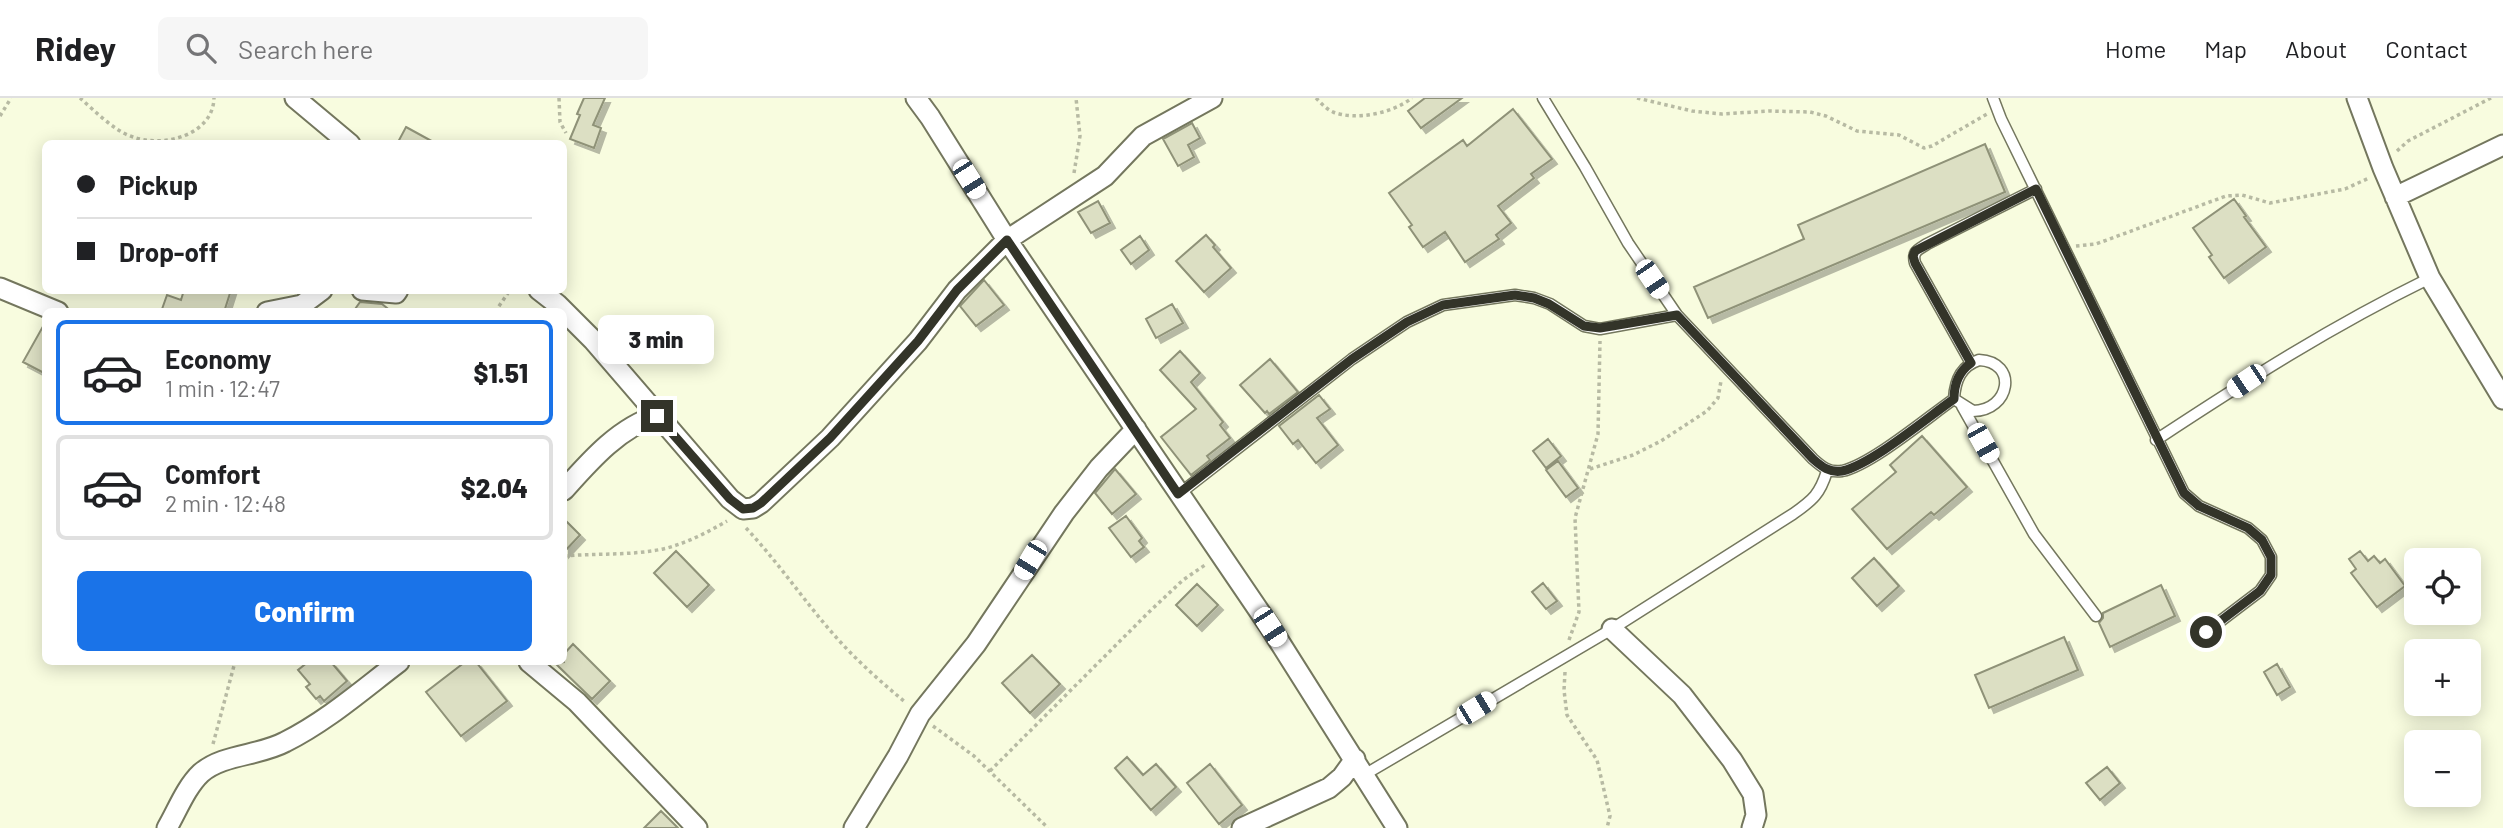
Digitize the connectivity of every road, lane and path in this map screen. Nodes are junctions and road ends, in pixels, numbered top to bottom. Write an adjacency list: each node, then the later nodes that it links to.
1 (11, 98): 16 (path)
2 (80, 98): 3 (path)
3 (214, 98)
4 (295, 98): 18 (street)
5 (559, 98): 17 (path)
6 (916, 98): 24 (street)
7 (1076, 98): 23 (path)
8 (1212, 98): 23 (street)
9 (1315, 98): 10 (path)
10 (1412, 98)
11 (1543, 98): 33 (lane)
12 (1637, 98): 15 (path)
13 (2357, 98): 20 (street)
14 (2491, 98): 20 (path)
15 (1995, 103): 21 (lane)
16 (0, 116)
17 (566, 133)
18 (344, 140)
19 (2503, 145): 22 (street)
20 (2383, 169): 22 (street); 25 (path)
21 (2036, 189): 25 (lane); 36 (lane)
22 (2395, 197): 26 (street)
23 (1069, 200): 24 (street)
24 (1007, 240): 41 (street); 47 (street)
25 (2063, 246): 42 (lane)
26 (2430, 278): 38 (street); 42 (lane)
27 (0, 288): 30 (street)
28 (317, 294): 31 (street)
29 (543, 294): 32 (street)
30 (48, 308)
31 (287, 308)
32 (558, 308)
33 (1677, 315): 35 (lane); 37 (lane)
34 (567, 316): 40 (street)
35 (1600, 328): 43 (path); 46 (lane)
36 (1971, 363): 39 (lane); 39 (lane)
37 (1724, 366): 43 (path); 44 (lane)
38 (2503, 398)
39 (1958, 402): 44 (lane); 50 (lane)
40 (657, 416): 45 (street); 47 (street)
41 (1136, 429): 46 (street); 57 (street)
42 (2156, 440): 52 (lane)
43 (1590, 469): 53 (path)
44 (1828, 471): 51 (lane)
45 (567, 487)
46 (1178, 494): 48 (street)
47 (739, 513): 49 (path); 57 (path)
48 (1221, 553): 59 (street); 60 (path)
49 (567, 556)
50 (2096, 616)
51 (1612, 629): 53 (lane); 68 (street)
52 (2206, 632)
53 (1565, 655): 59 (lane); 67 (path)
54 (234, 665): 58 (path)
55 (395, 665): 61 (street)
56 (532, 665): 62 (street)
57 (920, 714): 60 (path); 63 (street)
58 (213, 747)
59 (1359, 767): 65 (street); 66 (street)
60 (990, 771): 64 (path)
61 (167, 828)
62 (697, 828)
63 (854, 828)
64 (1048, 828)
65 (1242, 828)
66 (1397, 828)
67 (1607, 828)
68 (1752, 828)

